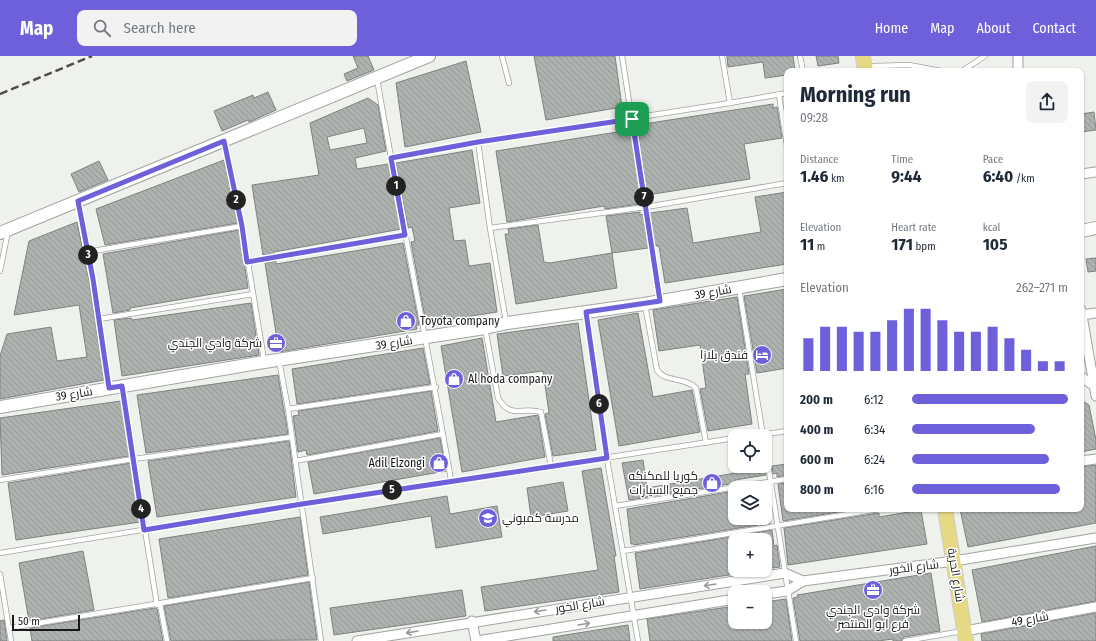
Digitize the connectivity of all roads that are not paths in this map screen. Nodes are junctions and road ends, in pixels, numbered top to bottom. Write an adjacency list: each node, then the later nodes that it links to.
1 (429, 56): 14 (street)
2 (502, 56): 15 (lane)
3 (622, 56): 19 (lane)
4 (722, 56): 18 (lane)
5 (800, 56): 10 (lane)
6 (863, 56): 9 (main road)
7 (985, 56): 12 (lane)
8 (1018, 56): 13 (street)
9 (871, 66): 11 (lane)
10 (802, 68)
11 (925, 68)
12 (967, 68)
13 (1018, 68)
14 (377, 77): 21 (street); 23 (lane)
15 (509, 82)
16 (784, 94): 17 (lane)
17 (779, 95): 18 (lane); 20 (lane)
18 (730, 103): 19 (lane)
19 (632, 119): 22 (lane); 28 (lane)
20 (784, 127)
21 (224, 141): 27 (street); 29 (lane)
22 (478, 142): 23 (lane); 30 (lane)
23 (391, 158): 34 (lane)
24 (1096, 172): 25 (street)
25 (1084, 174)
26 (784, 184): 28 (lane)
27 (78, 201): 33 (street); 35 (lane)
28 (646, 207): 30 (lane); 41 (lane)
29 (242, 226): 35 (lane); 36 (lane)
30 (490, 228): 47 (lane)
31 (1096, 228): 32 (street)
32 (1084, 230)
33 (4, 231): 37 (lane)
34 (405, 235): 36 (lane); 49 (lane)
35 (87, 252): 46 (lane)
36 (247, 262): 40 (lane)
37 (0, 271)
38 (784, 279): 39 (street, شارع 39)
39 (738, 287): 41 (street, شارع 39); 60 (lane)
40 (253, 294): 46 (lane); 52 (lane)
41 (660, 301): 42 (street, شارع 39)
42 (644, 304): 43 (street, شارع 39); 66 (lane)
43 (586, 312): 47 (street, شارع 39); 67 (lane)
44 (1084, 312): 45 (street)
45 (1096, 313)
46 (99, 319): 56 (lane)
47 (506, 323): 48 (street, شارع 39)
48 (486, 328): 49 (street, شارع 39); 72 (lane)
49 (426, 338): 51 (street, شارع 39); 55 (lane)
50 (1084, 342): 53 (street)
51 (279, 360): 52 (street, شارع 39); 59 (lane)
52 (264, 362): 54 (street, شارع 39)
53 (1088, 383): 57 (street)
54 (122, 386): 56 (street, شارع 39); 68 (lane)
55 (436, 387): 59 (lane); 62 (lane)
56 (109, 388): 58 (street, شارع 39)
57 (1096, 396)
58 (0, 407)
59 (288, 410): 64 (lane)
60 (762, 429)
61 (784, 432): 63 (lane)
62 (443, 434): 70 (lane); 74 (lane)
63 (772, 434)
64 (292, 437): 68 (lane); 70 (lane)
65 (728, 439): 66 (lane)
66 (706, 442): 67 (lane)
67 (607, 458): 72 (lane); 80 (lane)
68 (134, 459): 73 (lane); 85 (lane)
69 (1096, 459): 71 (street)
70 (295, 461): 79 (lane)
71 (1084, 461)
72 (551, 466): 74 (lane)
73 (0, 480)
74 (451, 480): 79 (lane)
75 (784, 480): 76 (lane)
76 (772, 482)
77 (728, 489): 80 (lane)
78 (772, 493): 84 (lane)
79 (302, 504): 85 (lane); 92 (lane)
80 (615, 506): 87 (lane)
81 (861, 512): 84 (lane)
82 (938, 512): 89 (main road, شارع الحرية)
83 (945, 512): 89 (main road, شارع الحرية)
84 (778, 526): 87 (lane); 90 (lane)
85 (144, 530): 88 (lane); 98 (lane)
86 (1096, 538): 89 (street, شارع الخور)
87 (623, 551): 96 (lane)
88 (0, 553)
89 (950, 562): 93 (street, شارع الخور); 103 (main road, شارع الحرية)
90 (785, 573): 93 (street); 94 (lane); 96 (street, شارع الخور, one-way to 96)
91 (0, 574): 102 (lane)
92 (313, 578): 98 (lane); 106 (lane)
93 (802, 581): 94 (street, شارع الخور)
94 (788, 591): 95 (street, شارع الخور); 110 (lane)
95 (772, 593)
96 (631, 597): 100 (lane); 101 (street, شارع الخور, one-way to 101)
97 (728, 600): 100 (street, شارع الخور)
98 (158, 604): 102 (lane); 105 (lane)
99 (1096, 607): 103 (street, شارع 49)
100 (634, 616): 108 (street, شارع الخور, one-way to 100); 109 (lane)
101 (472, 621): 107 (street, شارع الخور, one-way to 107); 108 (street)
102 (9, 628): 104 (lane)
103 (962, 636): 111 (lane)
104 (11, 641)
105 (167, 641)
106 (321, 641)
107 (357, 641)
108 (476, 641)
109 (638, 641)
110 (796, 641)
111 (905, 641)

